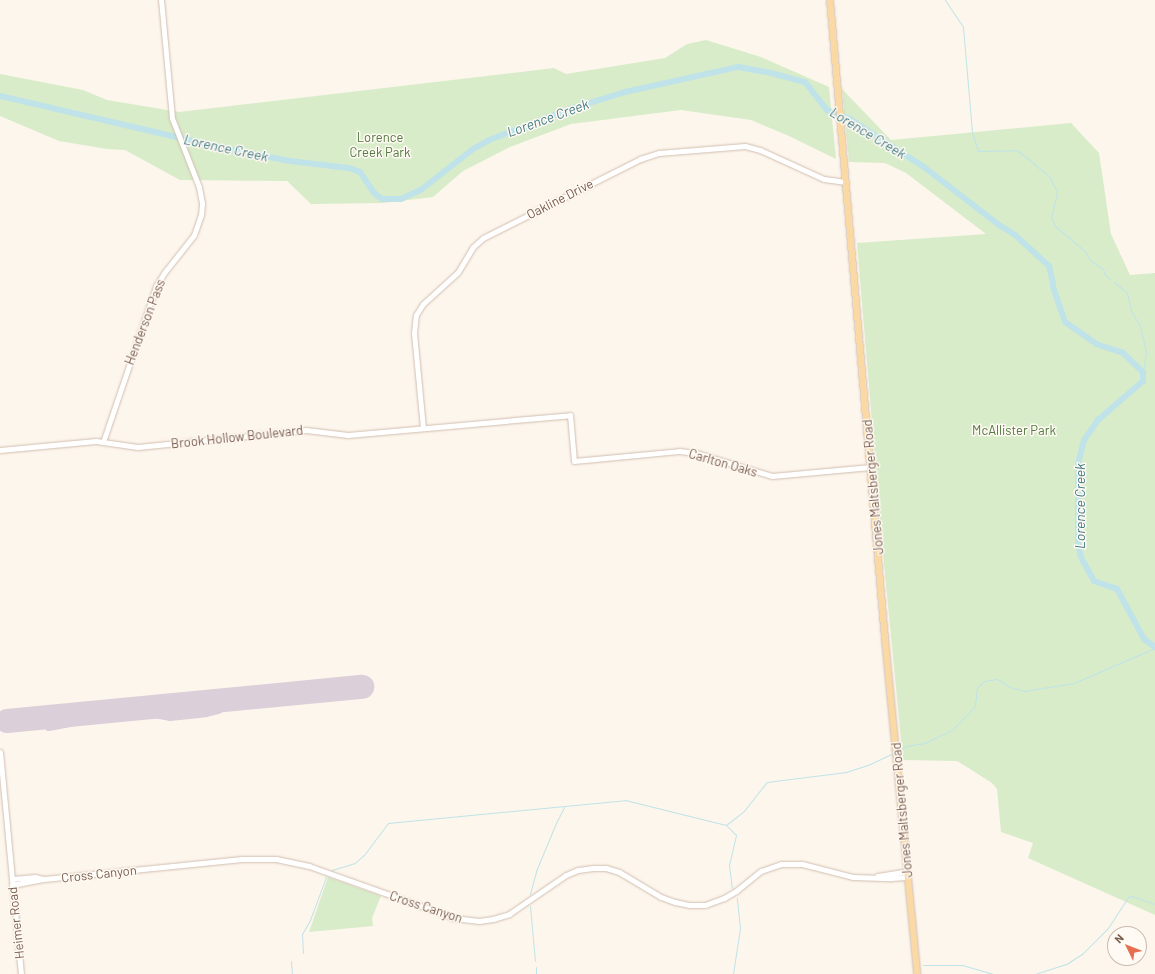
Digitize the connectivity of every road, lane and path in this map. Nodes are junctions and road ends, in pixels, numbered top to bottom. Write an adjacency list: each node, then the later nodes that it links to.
1 (161, 0): 5 (street, Henderson Pass)
2 (830, 0): 3 (main road, Jones Maltsberger Road)
3 (846, 182): 4 (street, Oakline Drive); 8 (main road, Jones Maltsberger Road)
4 (423, 428): 5 (street, Brook Hollow Boulevard); 7 (street, Brook Hollow Boulevard)
5 (104, 442): 6 (street, Brook Hollow Boulevard)
6 (0, 450)
7 (574, 461): 8 (street, Carlton Oaks)
8 (871, 467): 10 (main road, Jones Maltsberger Road)
9 (0, 752): 11 (street, Heimer Road)
10 (907, 874): 12 (street, Cross Canyon); 15 (main road, Jones Maltsberger Road)
11 (12, 879): 12 (street, Cross Canyon); 13 (street, Heimer Road)
12 (44, 879): 13 (street, Cross Canyon)
13 (12, 885): 14 (street, Heimer Road)
14 (21, 974)
15 (917, 974)

